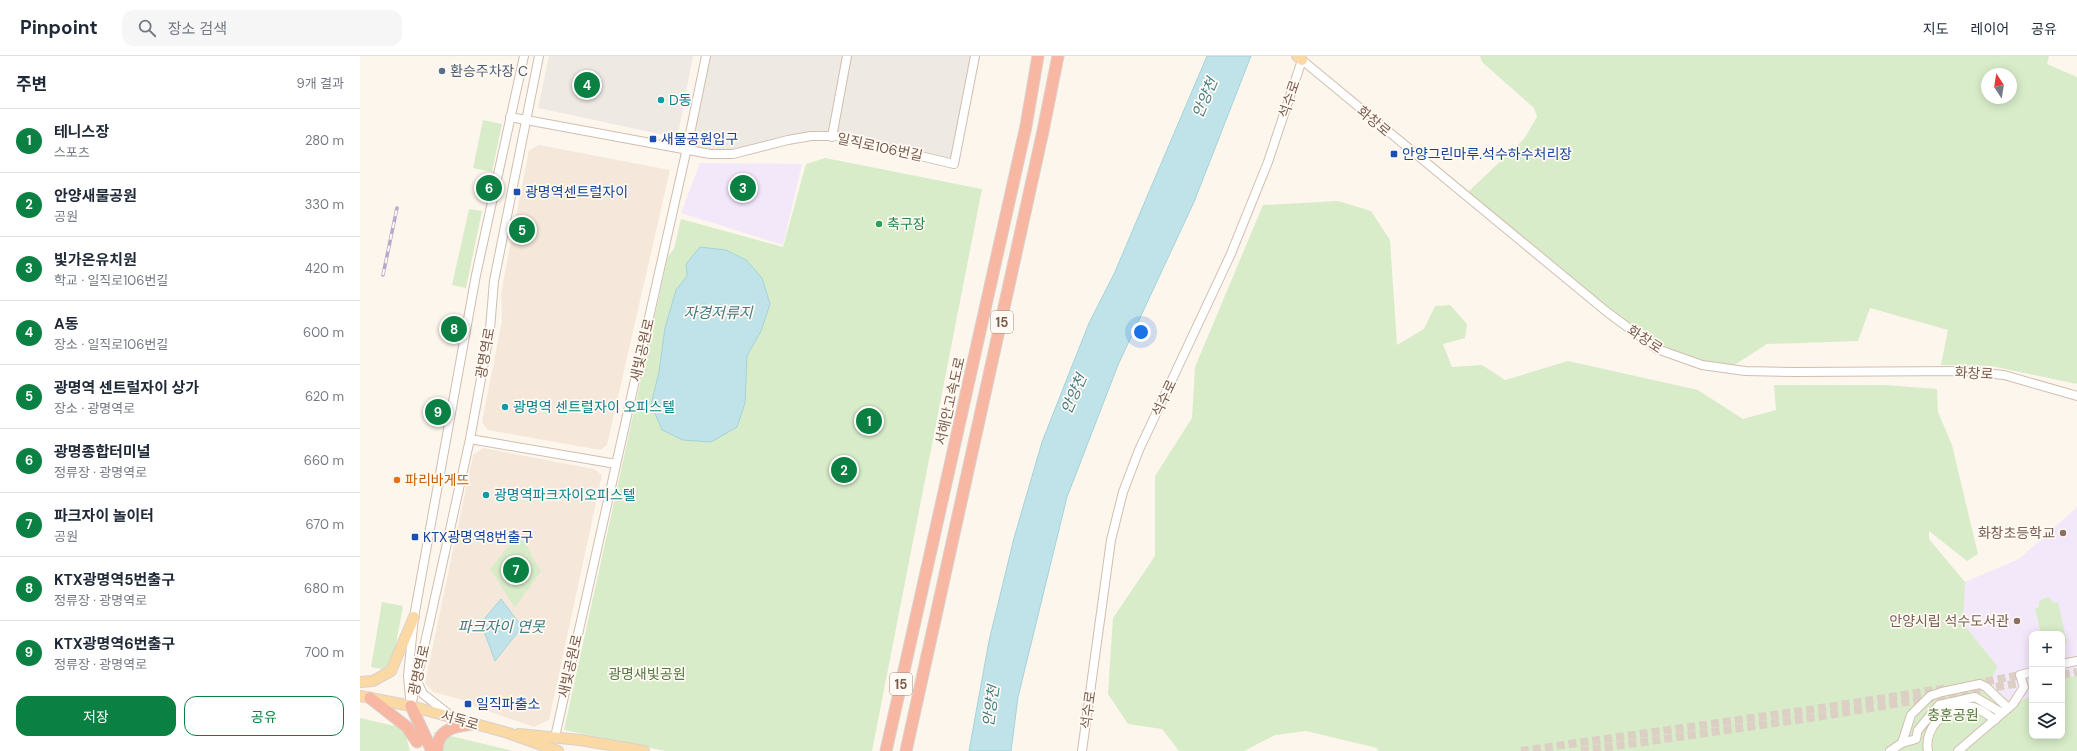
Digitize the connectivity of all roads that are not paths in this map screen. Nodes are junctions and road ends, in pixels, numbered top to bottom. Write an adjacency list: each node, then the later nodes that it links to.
1 (524, 56): 9 (street, 광명역로)
2 (539, 56): 10 (street, 광명역로)
3 (706, 56): 12 (street, 새빛공원로)
4 (847, 56): 11 (street)
5 (975, 56): 11 (street, 일직로106번길)
6 (1037, 58): 44 (highway, 서해안고속도로 / 15)
7 (1300, 58): 13 (street, 화창로); 46 (street, 석수로)
8 (1058, 59): 45 (highway, 15)
9 (510, 117): 10 (street, 일직로106번길); 16 (street, 광명역로)
10 (526, 120): 12 (street, 일직로106번길); 14 (street, 광명역로)
11 (832, 136): 12 (street, 일직로106번길)
12 (687, 148): 15 (street, 새빛공원로)
13 (2077, 396)
14 (470, 439): 15 (street); 20 (street, 광명역로)
15 (616, 464): 35 (street, 새빛공원로)
16 (414, 617): 21 (main road); 27 (street, 광명역로)
17 (2077, 661): 18 (street)
18 (2065, 663)
19 (2029, 673): 29 (street)
20 (417, 680): 27 (street, 광명역로); 31 (street)
21 (360, 682)
22 (1972, 685): 23 (street); 25 (street); 29 (street)
23 (1930, 696): 26 (street); 38 (street)
24 (365, 697): 27 (main road, 서독로); 39 (highway)
25 (1975, 697): 26 (street); 28 (street); 29 (street)
26 (1939, 705): 30 (street); 36 (street)
27 (411, 706): 31 (main road, 서독로); 39 (highway); 40 (highway)
28 (1972, 707): 30 (street); 32 (street)
29 (2005, 711): 32 (street)
30 (1941, 717): 37 (street)
31 (453, 718): 33 (main road, 서독로)
32 (1995, 720): 49 (street)
33 (473, 724): 34 (main road, 서독로); 41 (highway)
34 (508, 734): 35 (main road); 42 (main road, 서독로)
35 (554, 737): 43 (main road)
36 (1916, 739): 37 (street); 38 (street)
37 (1928, 740): 48 (street)
38 (1902, 743): 47 (street)
39 (418, 747)
40 (432, 751)
41 (437, 751)
42 (558, 751)
43 (644, 751)
44 (886, 751)
45 (906, 751)
46 (1082, 751)
47 (1890, 751)
48 (1928, 751)
49 (1958, 751)

